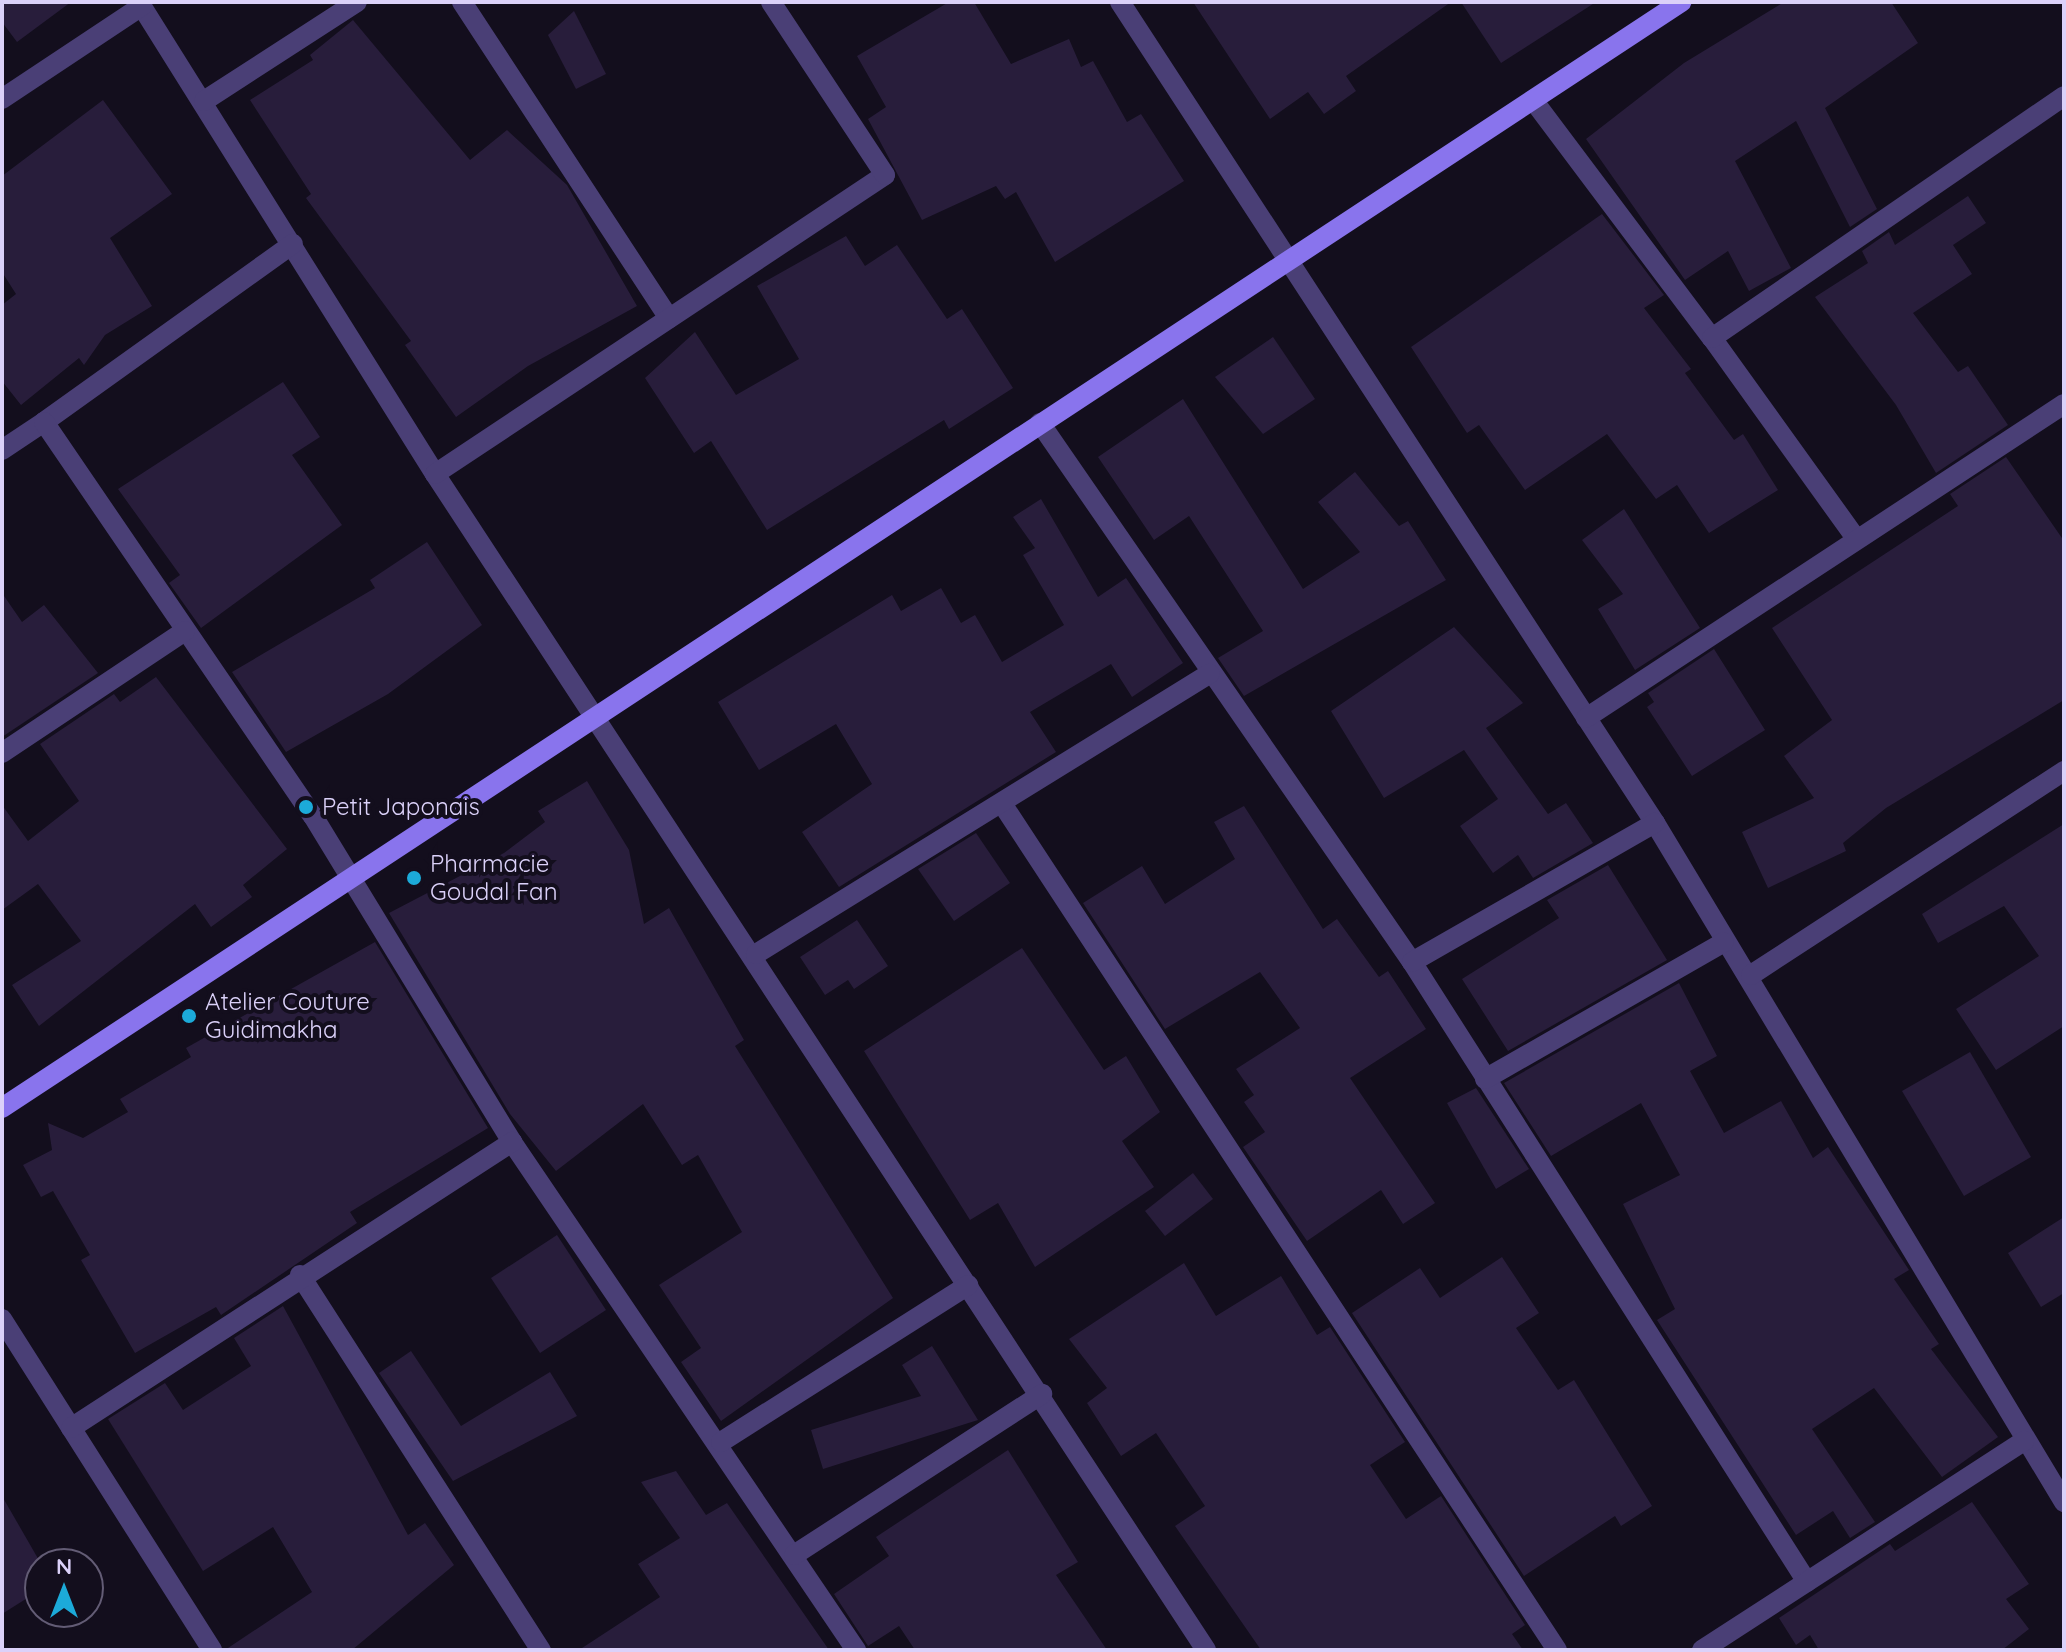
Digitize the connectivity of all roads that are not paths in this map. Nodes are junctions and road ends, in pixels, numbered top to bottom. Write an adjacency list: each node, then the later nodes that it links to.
1 (357, 2): 10 (street)
2 (462, 2): 13 (street)
3 (771, 2): 13 (street)
4 (1120, 2): 12 (street)
5 (1681, 2): 9 (street)
6 (141, 4): 8 (street); 10 (street)
7 (2064, 96): 14 (street)
8 (2, 99)
9 (1533, 100): 12 (street); 14 (street)
10 (204, 101): 11 (street)
11 (293, 244): 16 (street); 19 (street)
12 (1286, 264): 17 (street); 24 (street)
13 (669, 318): 19 (street)
14 (1712, 338): 20 (street)
15 (2064, 404): 20 (street)
16 (44, 422): 18 (street); 21 (street)
17 (1040, 423): 22 (street); 23 (street)
18 (2, 450)
19 (435, 474): 23 (street)
20 (1855, 537): 24 (street)
21 (185, 631): 25 (street); 29 (street)
22 (1209, 674): 27 (street); 32 (street)
23 (597, 713): 29 (street); 31 (street)
24 (1586, 718): 28 (street)
25 (2, 753)
26 (2064, 771): 33 (street)
27 (1003, 805): 31 (street); 51 (street)
28 (1655, 823): 30 (street); 32 (street)
29 (347, 878): 35 (street); 36 (street)
30 (1724, 942): 33 (street); 34 (street)
31 (756, 954): 38 (street)
32 (1412, 962): 34 (street)
33 (1751, 975): 42 (street)
34 (1485, 1079): 46 (street)
35 (2, 1108)
36 (512, 1142): 37 (street); 43 (street)
37 (300, 1275): 41 (street); 48 (street)
38 (968, 1285): 40 (street); 43 (street)
39 (2, 1319): 41 (street)
40 (1042, 1394): 45 (street); 50 (street)
41 (71, 1428): 47 (street)
42 (2024, 1441): 44 (street); 46 (street)
43 (721, 1442): 45 (street)
44 (2064, 1502)
45 (794, 1555): 49 (street)
46 (1807, 1582): 52 (street)
47 (212, 1650)
48 (541, 1650)
49 (856, 1650)
50 (1206, 1650)
51 (1557, 1650)
52 (1702, 1650)

